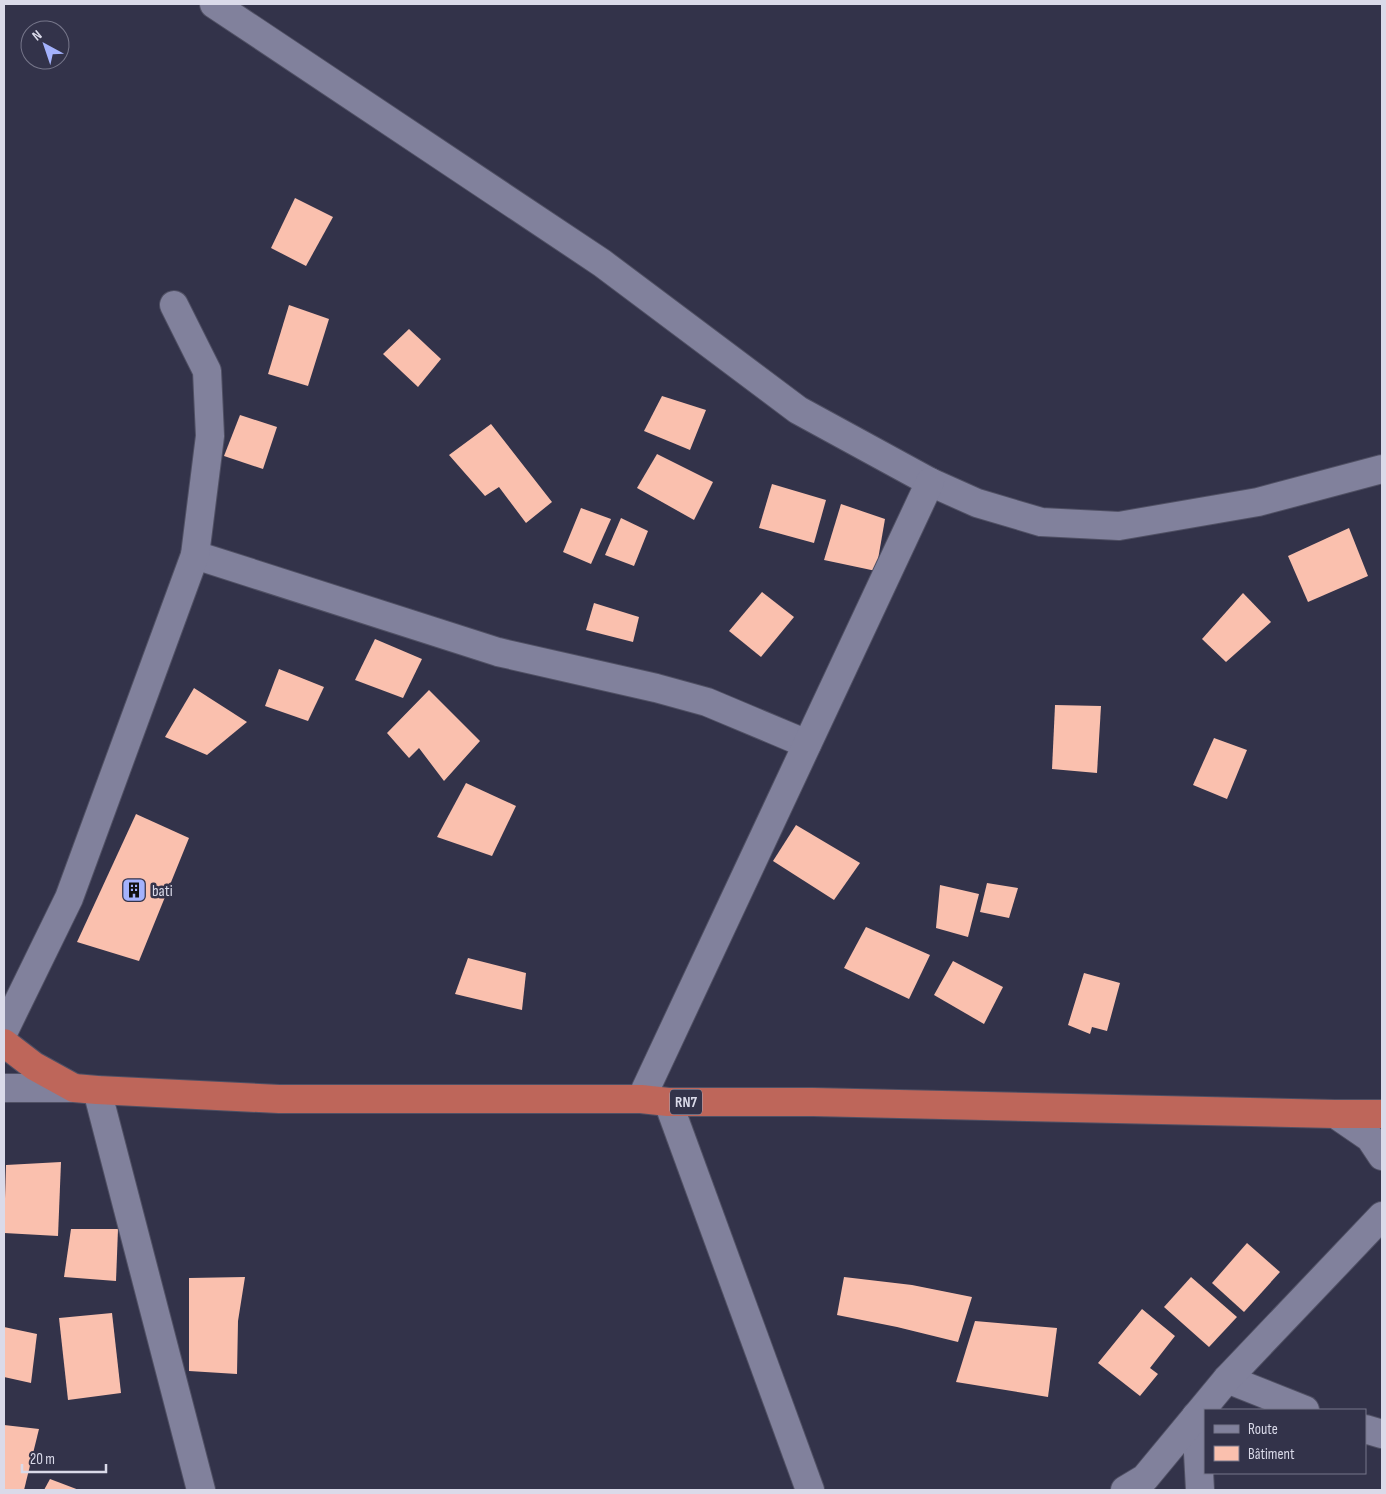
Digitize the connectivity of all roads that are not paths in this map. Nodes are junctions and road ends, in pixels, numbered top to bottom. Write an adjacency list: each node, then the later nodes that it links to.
1 (214, 4): 4 (street)
2 (174, 305): 5 (street)
3 (1382, 469): 4 (street)
4 (930, 482): 6 (street)
5 (195, 555): 6 (street); 7 (street)
6 (807, 744): 11 (street)
7 (4, 1031)
8 (4, 1043): 10 (highway, RN7)
9 (4, 1088): 10 (street)
10 (86, 1089): 11 (highway, RN7); 21 (street)
11 (655, 1101): 12 (highway, RN7); 22 (street)
12 (1335, 1114): 13 (highway, RN7); 14 (street)
13 (1382, 1114)
14 (1382, 1156)
15 (1382, 1216): 16 (street)
16 (1227, 1379): 17 (street); 18 (street)
17 (1302, 1409)
18 (1196, 1416): 23 (street); 24 (street)
19 (1366, 1429): 20 (street)
20 (1382, 1434)
21 (200, 1490)
22 (810, 1490)
23 (1125, 1490)
24 (1200, 1490)

